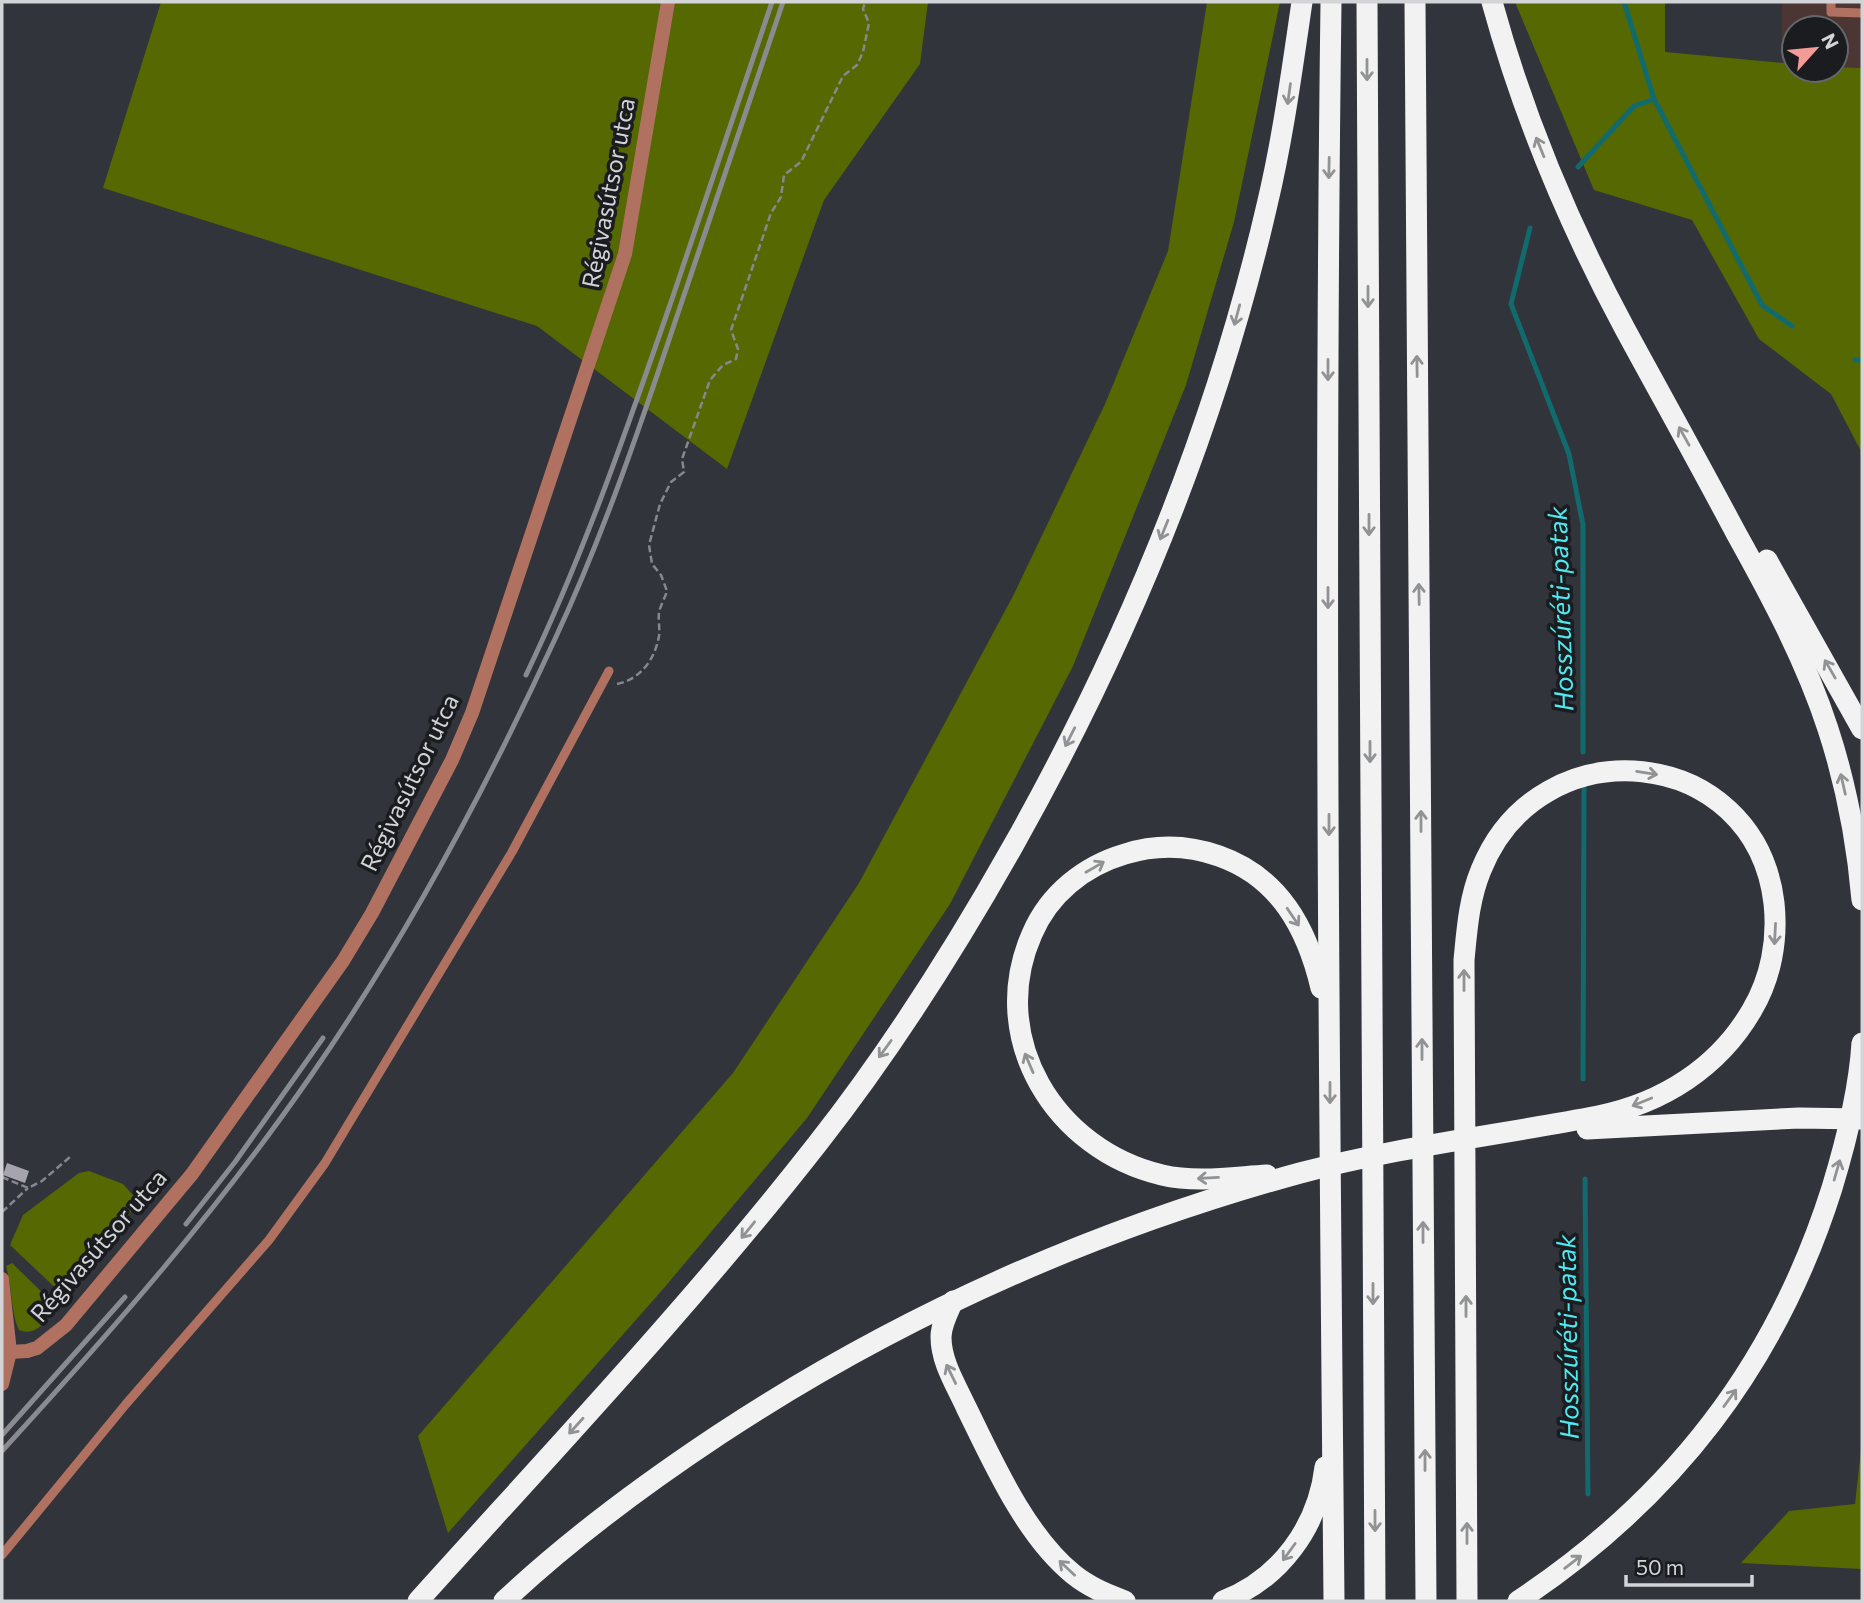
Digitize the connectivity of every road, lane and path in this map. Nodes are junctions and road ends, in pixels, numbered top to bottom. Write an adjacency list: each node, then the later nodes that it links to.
1 (668, 2): 26 (street, Régivasútsor utca)
2 (865, 2): 12 (path)
3 (1302, 2): 30 (highway, one-way to 30)
4 (1331, 2): 15 (highway, one-way to 15)
5 (1367, 2): 35 (highway, one-way to 35)
6 (1415, 2): 36 (highway, one-way to 6)
7 (1492, 2): 10 (highway, one-way to 7)
8 (1831, 2): 9 (lane)
9 (1862, 13)
10 (1717, 496): 13 (highway, one-way to 10); 14 (highway, one-way to 10)
11 (609, 671): 12 (lane)
12 (600, 688): 29 (lane)
13 (1862, 729)
14 (1862, 900)
15 (1329, 1025): 20 (highway, one-way to 15); 28 (highway, one-way to 28)
16 (1862, 1043): 38 (highway, one-way to 16)
17 (1862, 1119): 18 (highway)
18 (1508, 1133): 20 (highway); 37 (highway, one-way to 18)
19 (70, 1157): 22 (path)
20 (1301, 1173): 25 (highway)
21 (2, 1177): 22 (path)
22 (28, 1188): 23 (path)
23 (2, 1212)
24 (2, 1279): 26 (street)
25 (953, 1301): 31 (highway); 32 (highway, one-way to 25)
26 (10, 1352): 27 (street)
27 (2, 1384)
28 (1332, 1395): 33 (highway, one-way to 33); 34 (highway)
29 (2, 1555)
30 (418, 1601)
31 (504, 1601)
32 (1125, 1601)
33 (1223, 1601)
34 (1334, 1601)
35 (1376, 1601)
36 (1426, 1601)
37 (1467, 1601)
38 (1518, 1601)

